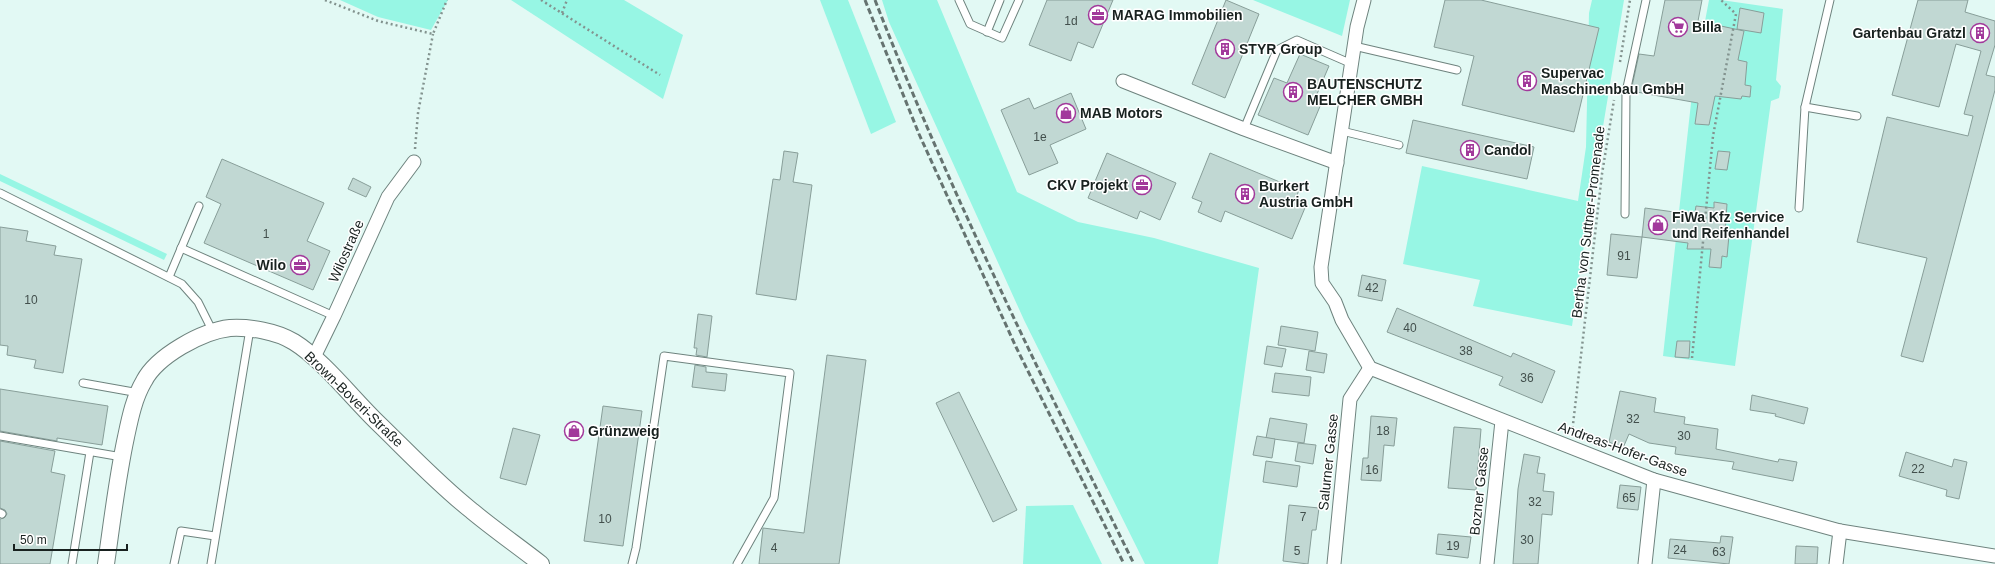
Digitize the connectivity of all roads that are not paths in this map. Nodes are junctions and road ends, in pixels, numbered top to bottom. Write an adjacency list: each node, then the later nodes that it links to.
1 (1000, 0): 7 (lane)
2 (1019, 0): 7 (lane)
3 (1364, 0): 8 (street)
4 (1646, 0): 22 (lane)
5 (1830, 0): 12 (lane)
6 (960, 1): 7 (lane)
7 (987, 32)
8 (1354, 46): 9 (street); 10 (lane)
9 (1352, 64): 14 (lane); 15 (street)
10 (1457, 70)
11 (1123, 81): 14 (street)
12 (1805, 107): 13 (lane); 21 (lane)
13 (1857, 116)
14 (1244, 129): 18 (street)
15 (1342, 132): 16 (lane); 18 (street)
16 (1399, 145)
17 (414, 162): 25 (street, Wilostraße)
18 (1337, 163): 29 (street)
19 (0, 193): 24 (lane)
20 (199, 206): 23 (lane)
21 (1799, 208)
22 (1625, 214)
23 (181, 248): 24 (lane); 25 (lane)
24 (169, 277): 27 (lane)
25 (334, 316): 28 (street, Wilostraße)
26 (250, 328): 27 (street, Brown-Boveri-Straße); 28 (street, Brown-Boveri-Straße); 38 (lane)
27 (213, 332): 31 (street, Brown-Boveri-Straße)
28 (314, 356): 44 (street, Brown-Boveri-Straße)
29 (1370, 368): 32 (street, Andreas-Hofer-Gasse); 47 (street, Salurner Gasse)
30 (83, 383): 31 (lane)
31 (139, 392): 35 (street, Brown-Boveri-Straße)
32 (1502, 421): 36 (street, Andreas-Hofer-Gasse); 48 (street, Bozner Gasse)
33 (0, 436): 34 (lane)
34 (90, 452): 35 (lane); 40 (lane)
35 (122, 457): 41 (street, Brown-Boveri-Straße)
36 (1654, 480): 37 (street, Andreas-Hofer-Gasse); 49 (street)
37 (1840, 532): 39 (street, Andreas-Hofer-Gasse); 50 (street)
38 (215, 536): 42 (lane); 43 (lane)
39 (1992, 558)
40 (72, 564)
41 (106, 564)
42 (174, 564)
43 (211, 564)
44 (541, 564)
45 (632, 564): 46 (lane)
46 (737, 564)
47 (1334, 564)
48 (1487, 564)
49 (1645, 564)
50 (1836, 564)

